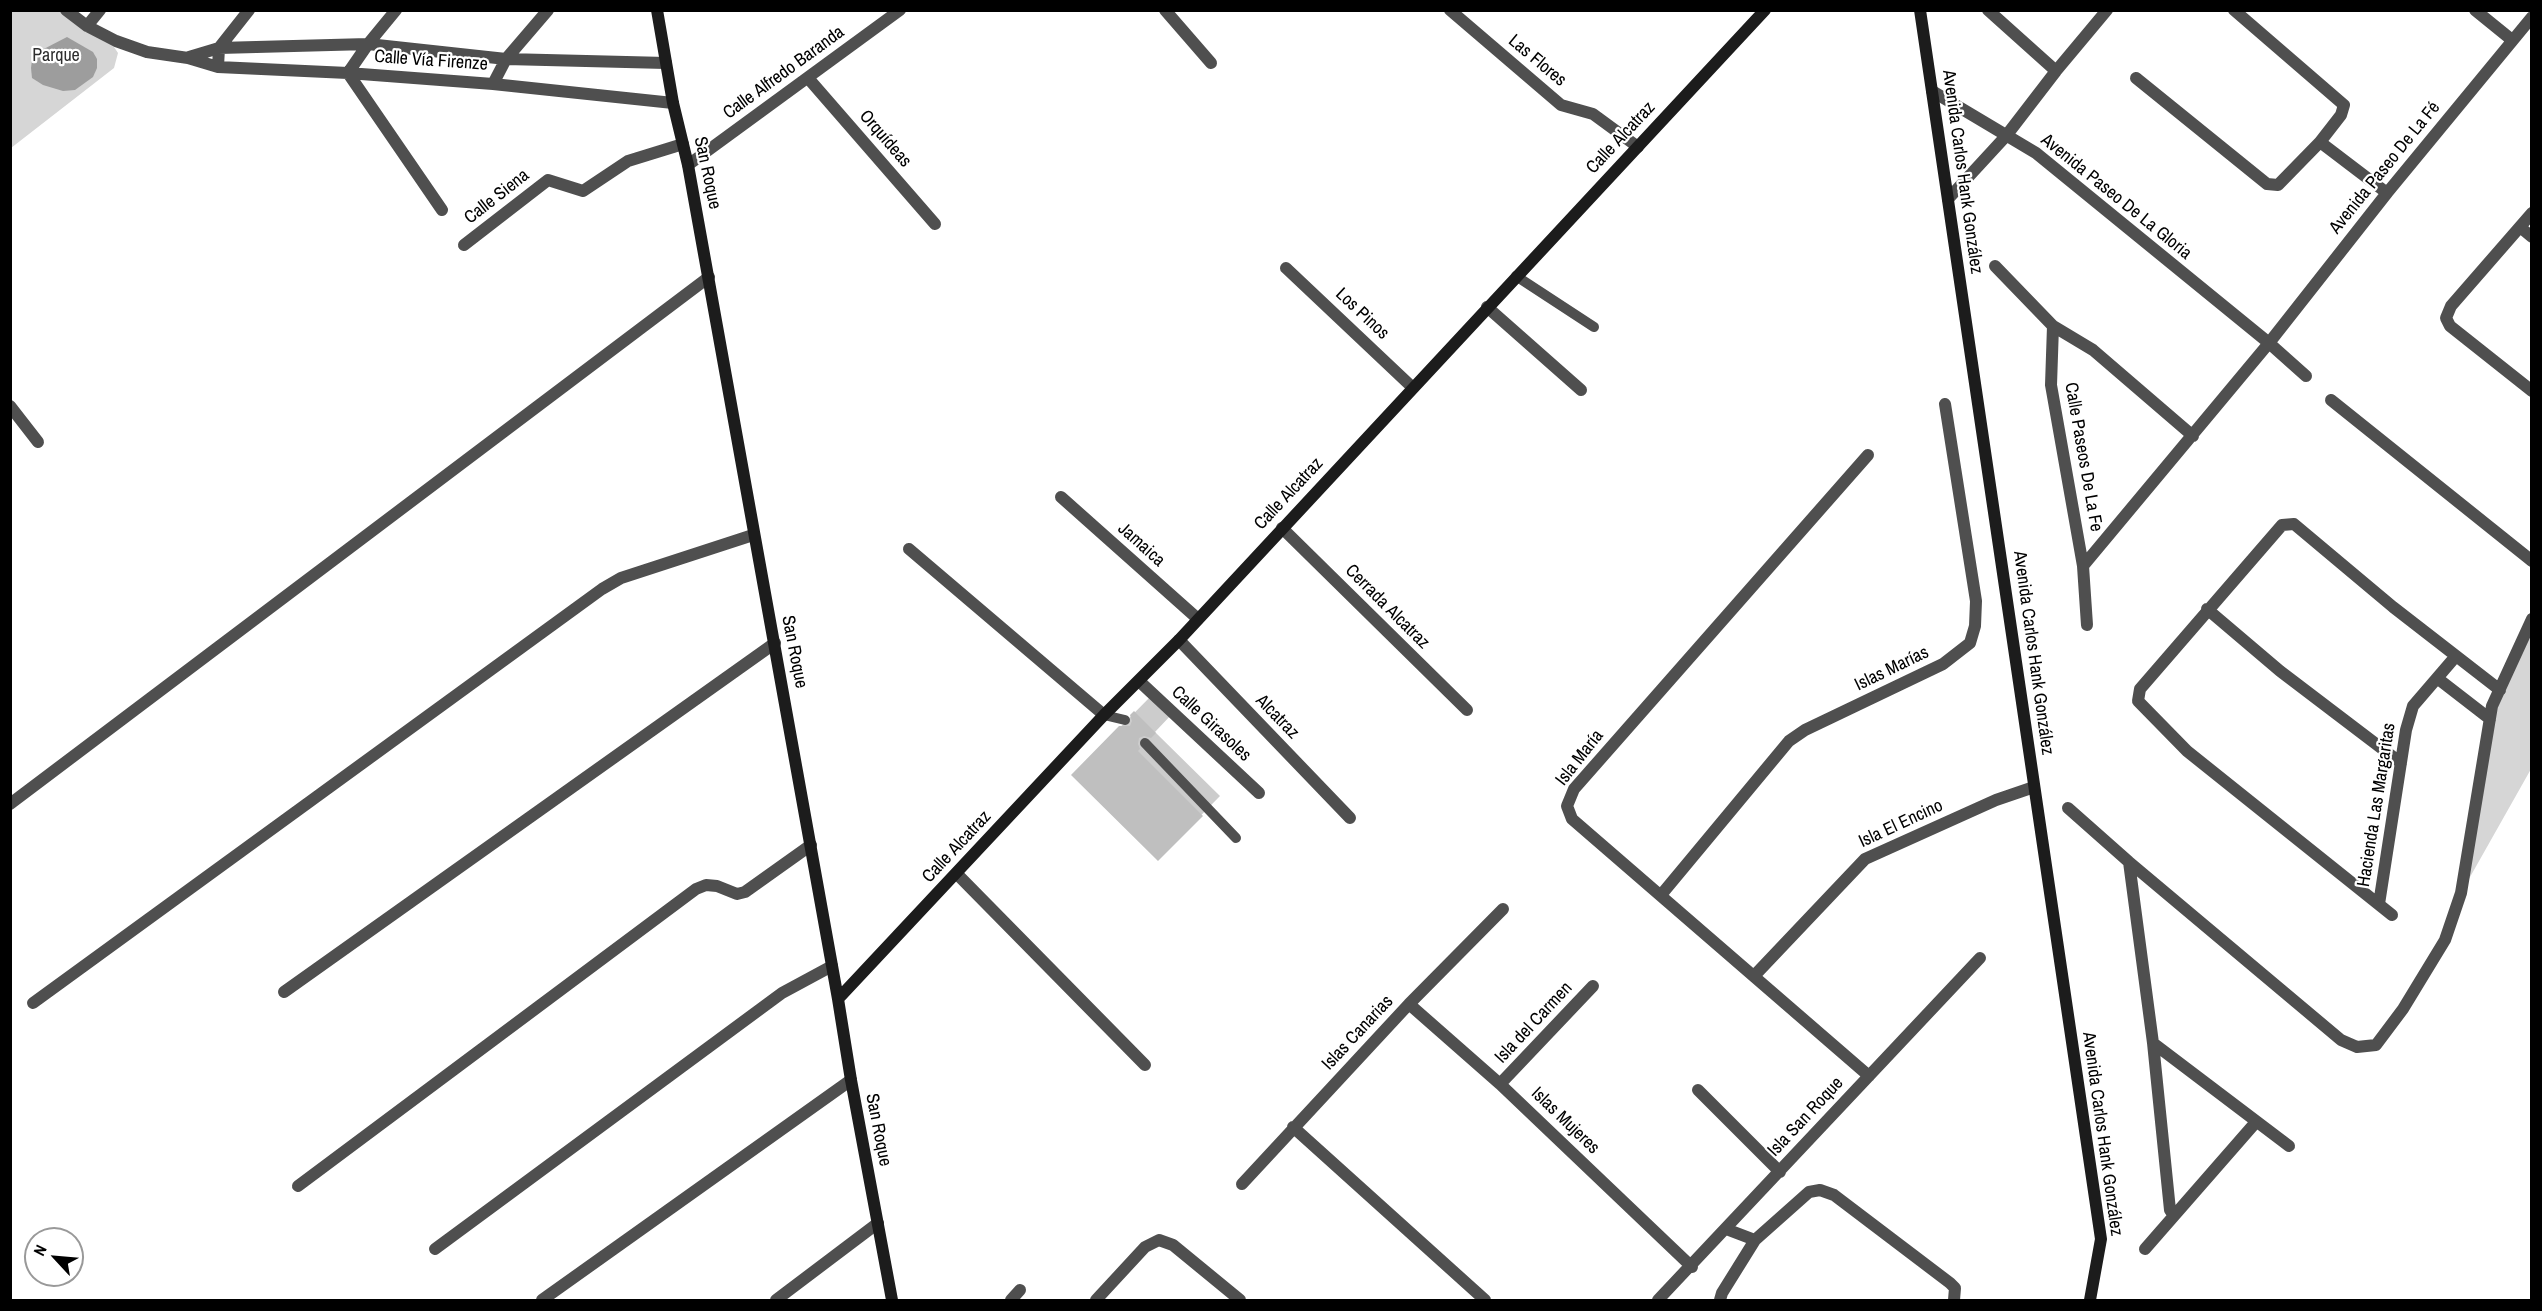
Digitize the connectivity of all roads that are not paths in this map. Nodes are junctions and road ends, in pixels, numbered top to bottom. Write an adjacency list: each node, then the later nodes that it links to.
1 (66, 10): 17 (street, Calle Vía Firenze)
2 (100, 10): 17 (street)
3 (249, 10): 20 (street)
4 (396, 10): 19 (street)
5 (548, 10): 22 (street)
6 (657, 10): 23 (main road, San Roque)
7 (900, 10): 28 (street, Calle Alfredo Baranda)
8 (1165, 10): 24 (street)
9 (1450, 10): 36 (street, Las Flores)
10 (1765, 10): 36 (main road, Calle Alcatraz)
11 (1920, 10): 31 (main road, Avenida Carlos Hank González)
12 (1988, 10): 26 (street)
13 (2107, 10): 26 (street)
14 (2234, 10): 34 (street)
15 (2475, 10): 18 (street)
16 (2532, 16): 18 (street, Avenida Paseo De La Fé)
17 (87, 26): 21 (street, Calle Vía Firenze)
18 (2512, 40): 38 (street, Avenida Paseo De La Fé)
19 (368, 44): 20 (street, Calle Vía Firenze); 22 (street, Calle Vía Firenze); 27 (street)
20 (219, 48): 21 (street, Calle Vía Firenze); 25 (street)
21 (188, 58): 25 (street, Calle Vía Firenze)
22 (506, 59): 23 (street, Calle Vía Firenze); 30 (street)
23 (666, 63): 32 (main road, San Roque)
24 (1211, 63)
25 (218, 67): 27 (street, Calle Vía Firenze)
26 (2056, 71): 33 (street)
27 (348, 73): 30 (street, Calle Vía Firenze); 40 (street, Calle Siena)
28 (808, 78): 37 (street, Calle Alfredo Baranda); 42 (street, Orquídeas)
29 (2136, 78): 34 (street)
30 (493, 84): 32 (street, Calle Vía Firenze)
31 (1932, 91): 33 (street, Avenida Paseo De La Gloria); 39 (main road, Avenida Carlos Hank González)
32 (673, 103): 35 (main road, San Roque)
33 (2006, 136): 39 (street); 53 (street, Avenida Paseo De La Gloria)
34 (2320, 142): 38 (street)
35 (683, 144): 37 (main road, San Roque); 45 (street, Calle Siena)
36 (1638, 147): 48 (main road, Calle Alcatraz)
37 (688, 165): 49 (main road, San Roque)
38 (2387, 193): 53 (street, Avenida Paseo De La Fé)
39 (1948, 199): 86 (main road, Avenida Carlos Hank González)
40 (442, 210)
41 (2532, 213): 43 (street)
42 (934, 224)
43 (2520, 227): 44 (street); 57 (street)
44 (2532, 237)
45 (464, 245)
46 (1995, 266): 51 (street)
47 (1286, 268): 55 (street, Los Pinos)
48 (1516, 276): 50 (main road, Calle Alcatraz); 52 (lane)
49 (709, 277): 66 (main road, San Roque); 88 (street)
50 (1487, 307): 55 (main road, Calle Alcatraz); 56 (street)
51 (2053, 326): 61 (street); 69 (street, Calle Paseos De La Fe)
52 (1594, 327)
53 (2269, 343): 54 (street, Avenida Paseo De La Gloria); 61 (street, Calle Paseos De La Fe)
54 (2306, 376)
55 (1412, 387): 65 (main road, Calle Alcatraz)
56 (1581, 390)
57 (2532, 391)
58 (2331, 400): 68 (street)
59 (1945, 404): 95 (street, Islas Marías)
60 (10, 406): 62 (street)
61 (2193, 436): 69 (street, Calle Paseos De La Fe)
62 (38, 442)
63 (1868, 456): 95 (street, Isla María)
64 (1061, 497): 71 (street, Jamaica)
65 (1282, 528): 71 (main road, Calle Alcatraz); 80 (street, Cerrada Alcatraz)
66 (753, 535): 75 (main road, San Roque); 105 (street)
67 (909, 549): 81 (street)
68 (2532, 561)
69 (2083, 566): 73 (street)
70 (2207, 609): 76 (street); 85 (street); 96 (street)
71 (1198, 619): 74 (main road, Calle Alcatraz)
72 (2532, 619): 79 (street)
73 (2086, 625)
74 (1179, 640): 78 (main road, Calle Alcatraz); 90 (street, Alcatraz)
75 (775, 643): 92 (main road, San Roque); 103 (street)
76 (2456, 656): 77 (street, Hacienda Las Margaritas); 79 (street)
77 (2437, 678): 82 (street); 85 (street, Hacienda Las Margaritas)
78 (1138, 681): 81 (main road, Calle Alcatraz); 87 (street, Calle Girasoles)
79 (2500, 690): 82 (street)
80 (1467, 710)
81 (1104, 715): 83 (lane); 94 (main road, Calle Alcatraz)
82 (2490, 719): 93 (street)
83 (1125, 720)
84 (1145, 743): 91 (lane)
85 (2401, 764): 96 (street, Hacienda Las Margaritas)
86 (2034, 787): 101 (street, Isla El Encino); 137 (main road, Avenida Carlos Hank González)
87 (1259, 794)
88 (10, 804)
89 (2068, 808): 93 (street)
90 (1350, 818)
91 (1236, 838)
92 (811, 845): 100 (main road, San Roque); 118 (street)
93 (2129, 862): 107 (street)
94 (957, 874): 104 (main road, Calle Alcatraz); 108 (street)
95 (1661, 895): 101 (street, Isla María)
96 (2379, 904): 98 (street)
97 (1503, 909): 106 (street, Islas Canarias)
98 (2392, 915)
99 (1980, 958): 109 (street, Isla San Roque)
100 (832, 966): 104 (main road, San Roque); 123 (street)
101 (1754, 976): 109 (street, Isla María)
102 (1593, 986): 111 (street, Isla del Carmen)
103 (284, 992)
104 (838, 999): 110 (main road, San Roque)
105 (33, 1003)
106 (1409, 1004): 111 (street, Islas Mujeres); 114 (street, Islas Canarias)
107 (2153, 1043): 113 (street); 119 (street)
108 (1145, 1065)
109 (1869, 1076): 116 (street, Isla San Roque)
110 (850, 1080): 120 (main road, San Roque); 127 (street)
111 (1500, 1084): 125 (street, Islas Mujeres)
112 (1698, 1090): 116 (street)
113 (2256, 1122): 115 (street); 119 (street)
114 (1293, 1127): 117 (street, Islas Canarias); 133 (street)
115 (2289, 1146)
116 (1780, 1172): 121 (street, Isla San Roque)
117 (1242, 1184)
118 (298, 1186)
119 (2174, 1216): 124 (street)
120 (878, 1223): 128 (street); 129 (main road, San Roque)
121 (1726, 1229): 122 (street); 125 (street, Isla San Roque)
122 (1755, 1240): 135 (street); 136 (street)
123 (435, 1249)
124 (2145, 1249)
125 (1692, 1267): 134 (street, Isla San Roque)
126 (1020, 1290): 130 (street)
127 (542, 1300)
128 (776, 1300)
129 (892, 1300)
130 (1011, 1300)
131 (1096, 1300): 132 (street)
132 (1240, 1300)
133 (1485, 1300)
134 (1658, 1300)
135 (1720, 1300)
136 (1954, 1300)
137 (2090, 1300)

